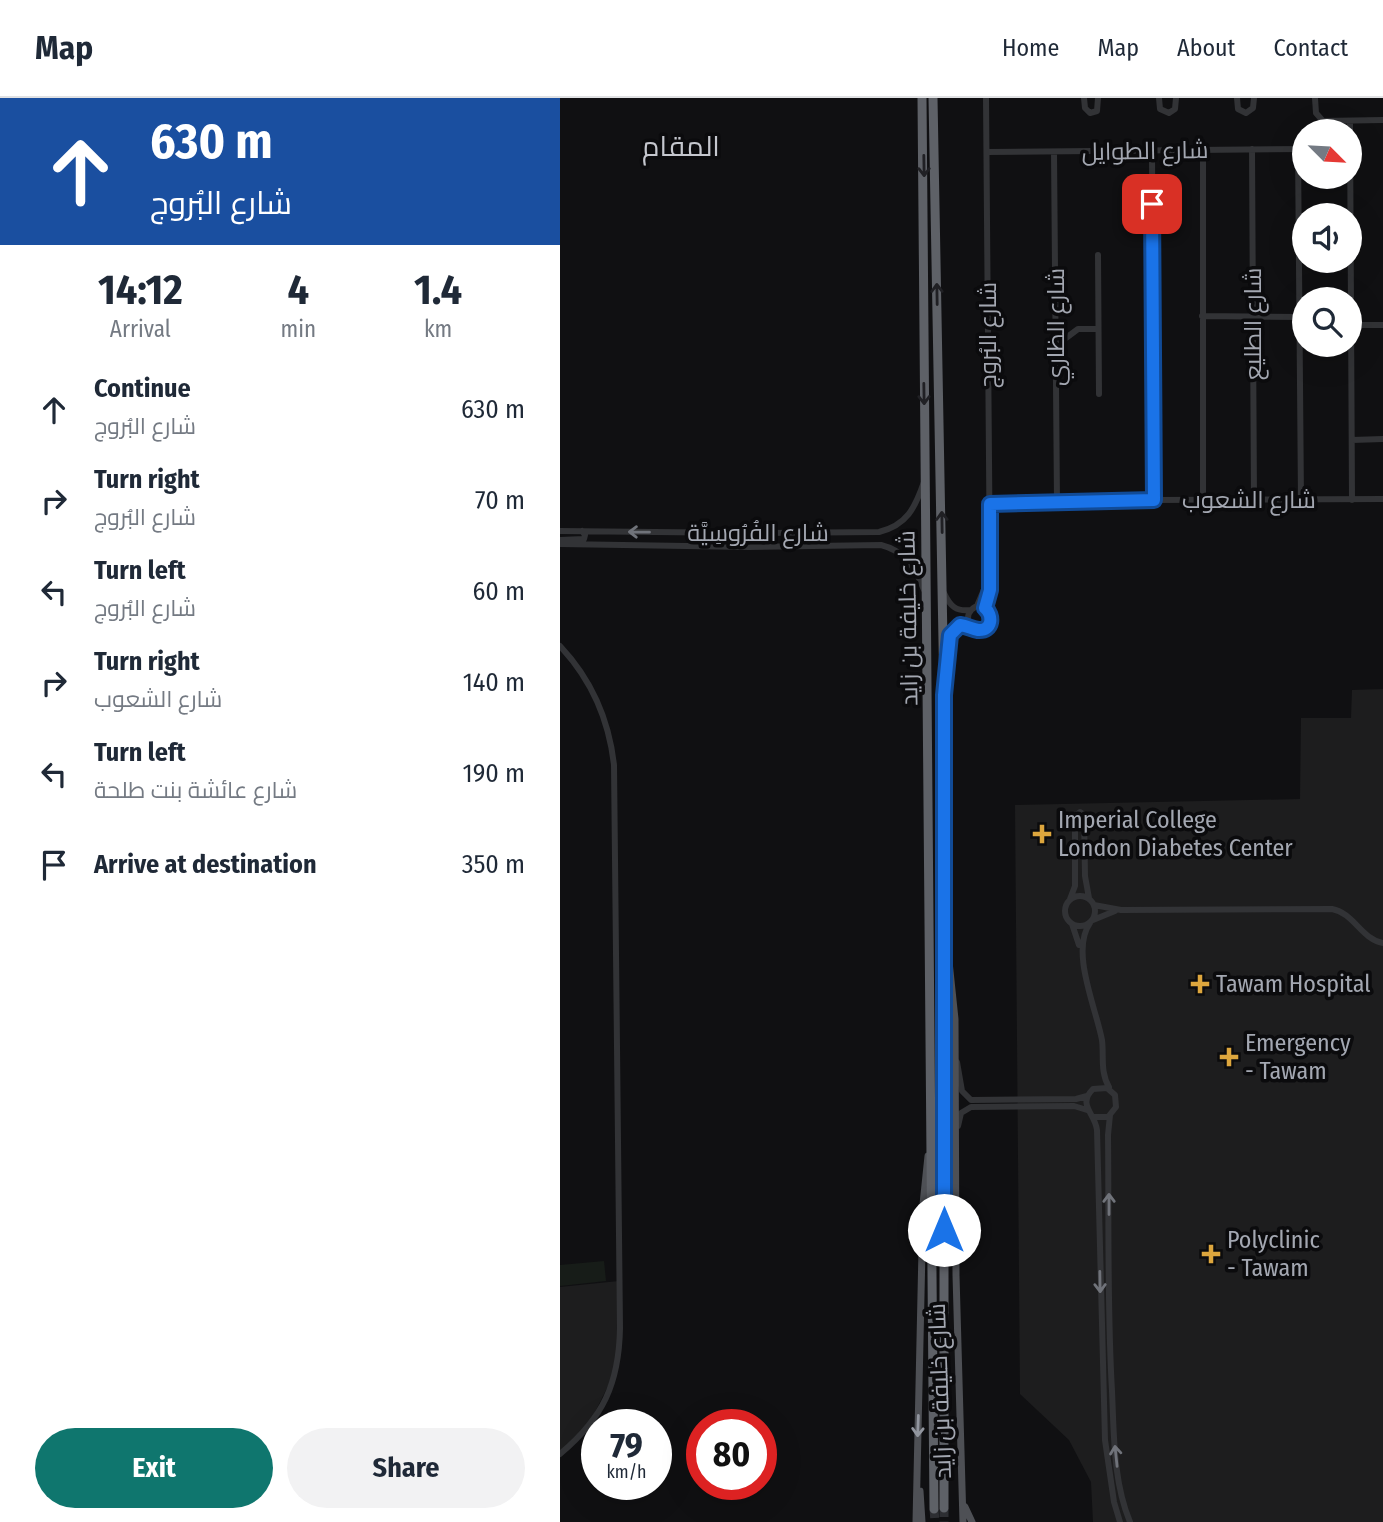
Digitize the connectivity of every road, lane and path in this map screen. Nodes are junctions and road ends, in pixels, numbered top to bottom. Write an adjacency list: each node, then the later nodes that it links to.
1 (922, 98): 37 (highway, شارع خليفة بن زايد, one-way to 37)
2 (933, 98): 50 (highway, شارع خليفة بن زايد, one-way to 2)
3 (986, 98): 18 (street, شارع البُروج)
4 (1084, 98): 5 (street)
5 (1098, 98)
6 (1159, 98): 7 (street)
7 (1176, 98)
8 (1237, 98): 9 (street)
9 (1254, 98)
10 (1315, 98): 11 (street)
11 (1321, 119)
12 (1383, 120): 13 (street)
13 (1362, 121)
14 (1252, 149): 15 (street, شارع الطوايل); 17 (street, شارع الطوايل); 26 (street, شارع الطليع)
15 (1292, 149)
16 (1152, 150): 17 (street, شارع الطوايل); 19 (street, شارع الطوايل); 40 (street)
17 (1203, 150): 25 (street)
18 (987, 152): 19 (street, شارع الطوايل); 45 (street, شارع البُروج)
19 (1054, 152): 31 (street, شارع الظاري)
20 (1301, 189): 23 (street)
21 (1350, 189): 24 (street)
22 (1098, 255): 30 (street)
23 (1301, 287)
24 (1350, 287)
25 (1202, 316): 26 (street); 41 (street)
26 (1253, 317): 27 (street); 38 (street, شارع الطليع)
27 (1292, 319)
28 (1362, 324): 29 (street)
29 (1383, 325)
30 (1098, 329): 31 (street); 34 (street)
31 (1056, 341): 44 (street, شارع الظاري)
32 (1301, 357): 42 (street)
33 (1351, 357): 36 (street)
34 (1099, 394)
35 (1383, 439): 36 (street)
36 (1352, 440): 43 (street)
37 (926, 477): 47 (street, شارع الفُرُوسِيَّة, one-way to 47); 51 (highway, شارع خليفة بن زايد)
38 (1254, 499): 41 (street, شارع الشعوب); 42 (street, شارع الشعوب)
39 (1383, 499): 43 (street, شارع الشعوب)
40 (1154, 500): 41 (street, شارع الشعوب); 44 (street, شارع الشعوب)
41 (1203, 500)
42 (1301, 500): 43 (street, شارع الشعوب)
43 (1352, 500)
44 (1057, 502): 45 (street, شارع الشعوب)
45 (990, 504): 49 (street, شارع البُروج)
46 (560, 531): 47 (street, شارع الفُرُوسِيَّة)
47 (582, 531): 48 (street)
48 (560, 542): 51 (street, شارع الفُرُوسِيَّة)
49 (989, 571): 52 (street, شارع البُروج); 53 (street, شارع البُروج)
50 (943, 590): 52 (street); 56 (highway, شارع خليفة بن زايد)
51 (927, 597): 73 (highway, شارع خليفة بن زايد)
52 (974, 608): 53 (street); 54 (street)
53 (985, 608): 54 (street)
54 (971, 626): 56 (street)
55 (560, 646): 76 (street)
56 (944, 695): 62 (highway, شارع خليفة بن زايد)
57 (1088, 898): 58 (street); 58 (street); 59 (street)
58 (1070, 899): 63 (street)
59 (1094, 905): 60 (street); 61 (street)
60 (1121, 911): 61 (street); 64 (street)
61 (1091, 922): 63 (street); 67 (street)
62 (944, 923): 65 (main road, شارع خليفة بن زايد); 73 (highway, شارع خليفة بن زايد)
63 (1072, 924): 66 (street)
64 (1383, 943)
65 (955, 1056): 68 (street); 72 (main road, شارع خليفة بن زايد)
66 (1093, 1089): 67 (street); 68 (street)
67 (1110, 1089): 70 (street)
68 (1087, 1096): 69 (street)
69 (1088, 1111): 71 (street); 72 (street)
70 (1110, 1115): 71 (street); 75 (street, one-way to 70)
71 (1094, 1116): 74 (street)
72 (955, 1135): 78 (main road, شارع خليفة بن زايد)
73 (932, 1138): 77 (main road, شارع خليفة بن زايد, one-way to 77)
74 (1099, 1239): 75 (street); 83 (street, one-way to 83)
75 (1109, 1262): 84 (street, one-way to 75)
76 (560, 1454)
77 (916, 1477): 79 (main road, شارع خليفة بن زايد); 80 (main road)
78 (962, 1500): 81 (main road, شارع خليفة بن زايد); 82 (main road)
79 (914, 1522)
80 (924, 1522)
81 (963, 1522)
82 (972, 1522)
83 (1120, 1522)
84 (1130, 1522)

